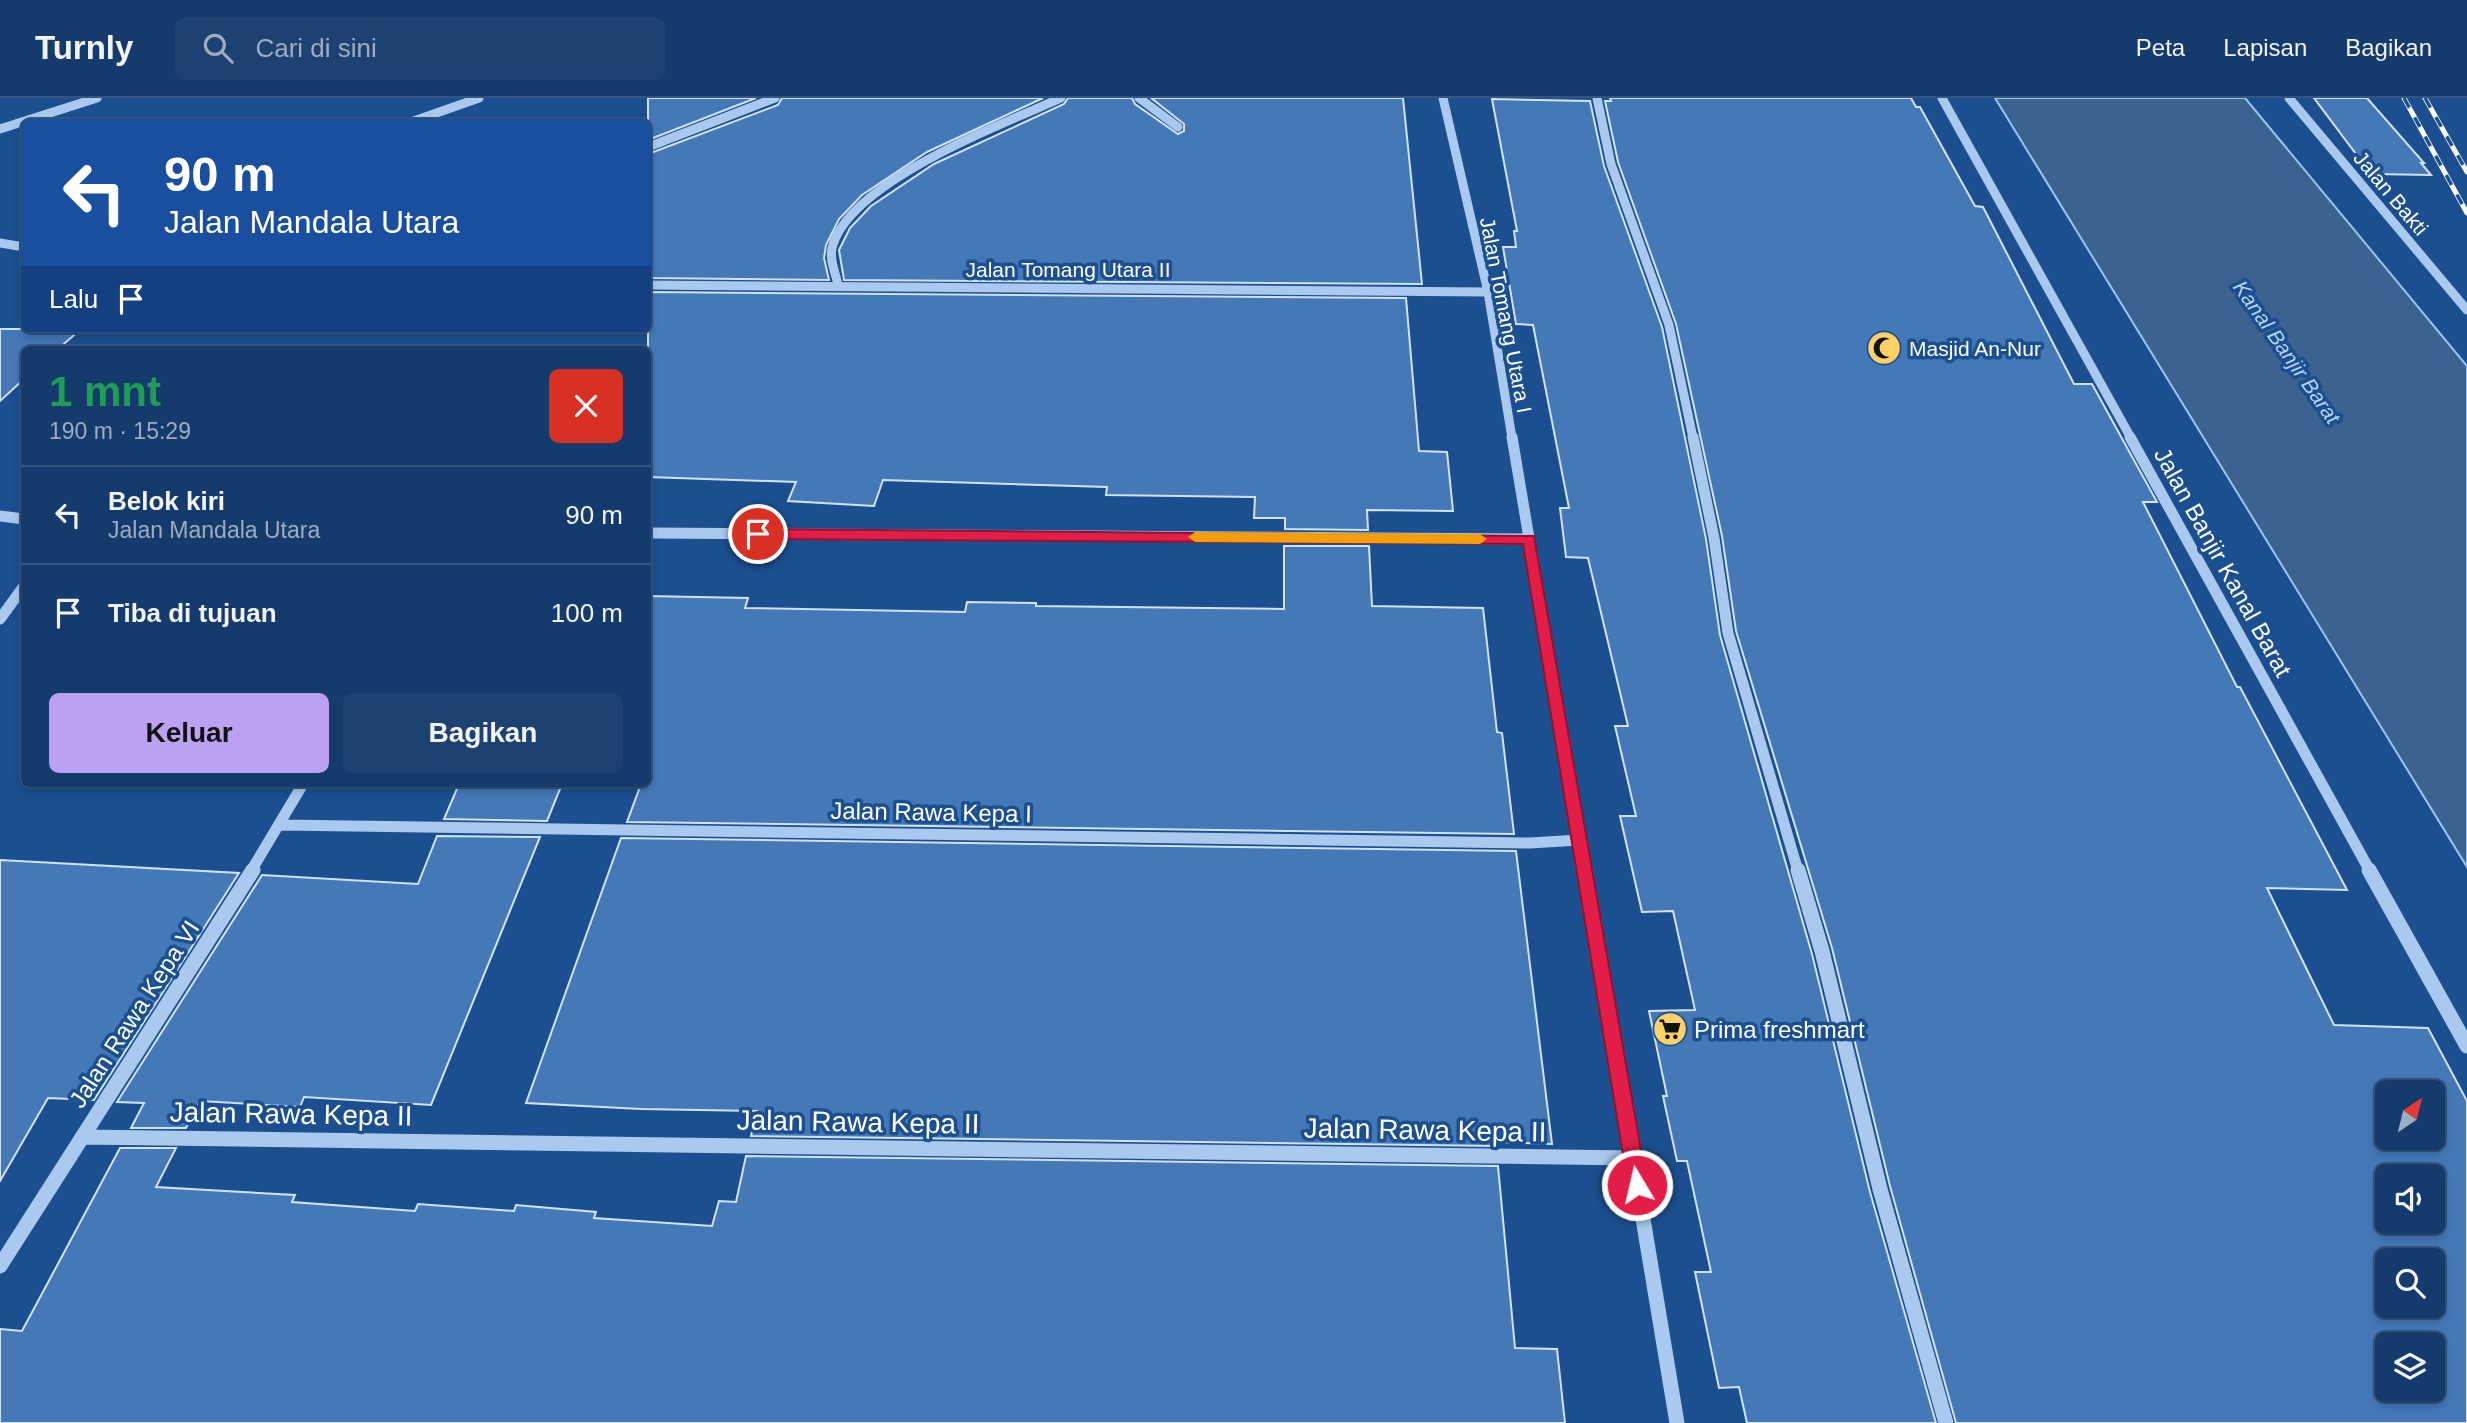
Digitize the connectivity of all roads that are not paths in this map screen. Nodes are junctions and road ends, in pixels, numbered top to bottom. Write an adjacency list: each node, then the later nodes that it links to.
1 (97, 98): 10 (street)
2 (479, 98): 11 (street)
3 (775, 98): 15 (street)
4 (1061, 98): 19 (street)
5 (1139, 98): 13 (street)
6 (1443, 98): 20 (street, Jalan Tomang Utara I)
7 (1597, 98): 36 (street)
8 (1942, 98): 31 (street, Jalan Banjir Kanal Barat)
9 (2289, 98): 21 (street, Jalan Bakti)
10 (31, 119)
11 (420, 119)
12 (21, 122): 14 (street)
13 (1178, 127)
14 (0, 129)
15 (651, 146)
16 (0, 243): 17 (street)
17 (21, 246)
18 (651, 285): 19 (street, Jalan Tomang Utara II)
19 (838, 285): 20 (street, Jalan Tomang Utara II)
20 (1488, 292): 25 (street, Jalan Tomang Utara I)
21 (2467, 310)
22 (0, 516): 23 (street)
23 (21, 519)
24 (651, 533): 25 (street)
25 (1529, 539): 30 (street, Jalan Tomang Utara I)
26 (21, 590): 27 (street)
27 (0, 619)
28 (301, 787): 29 (street, Jalan Rawa Kepa VI)
29 (281, 825): 30 (street, Jalan Rawa Kepa I); 32 (street, Jalan Rawa Kepa VI)
30 (1579, 841): 33 (street, Jalan Tomang Utara I)
31 (2467, 1046)
32 (82, 1137): 33 (street, Jalan Rawa Kepa II); 34 (street, Jalan Rawa Kepa VI)
33 (1633, 1158): 35 (street, Jalan Tomang Utara I)
34 (0, 1266)
35 (1677, 1423)
36 (1946, 1423)

